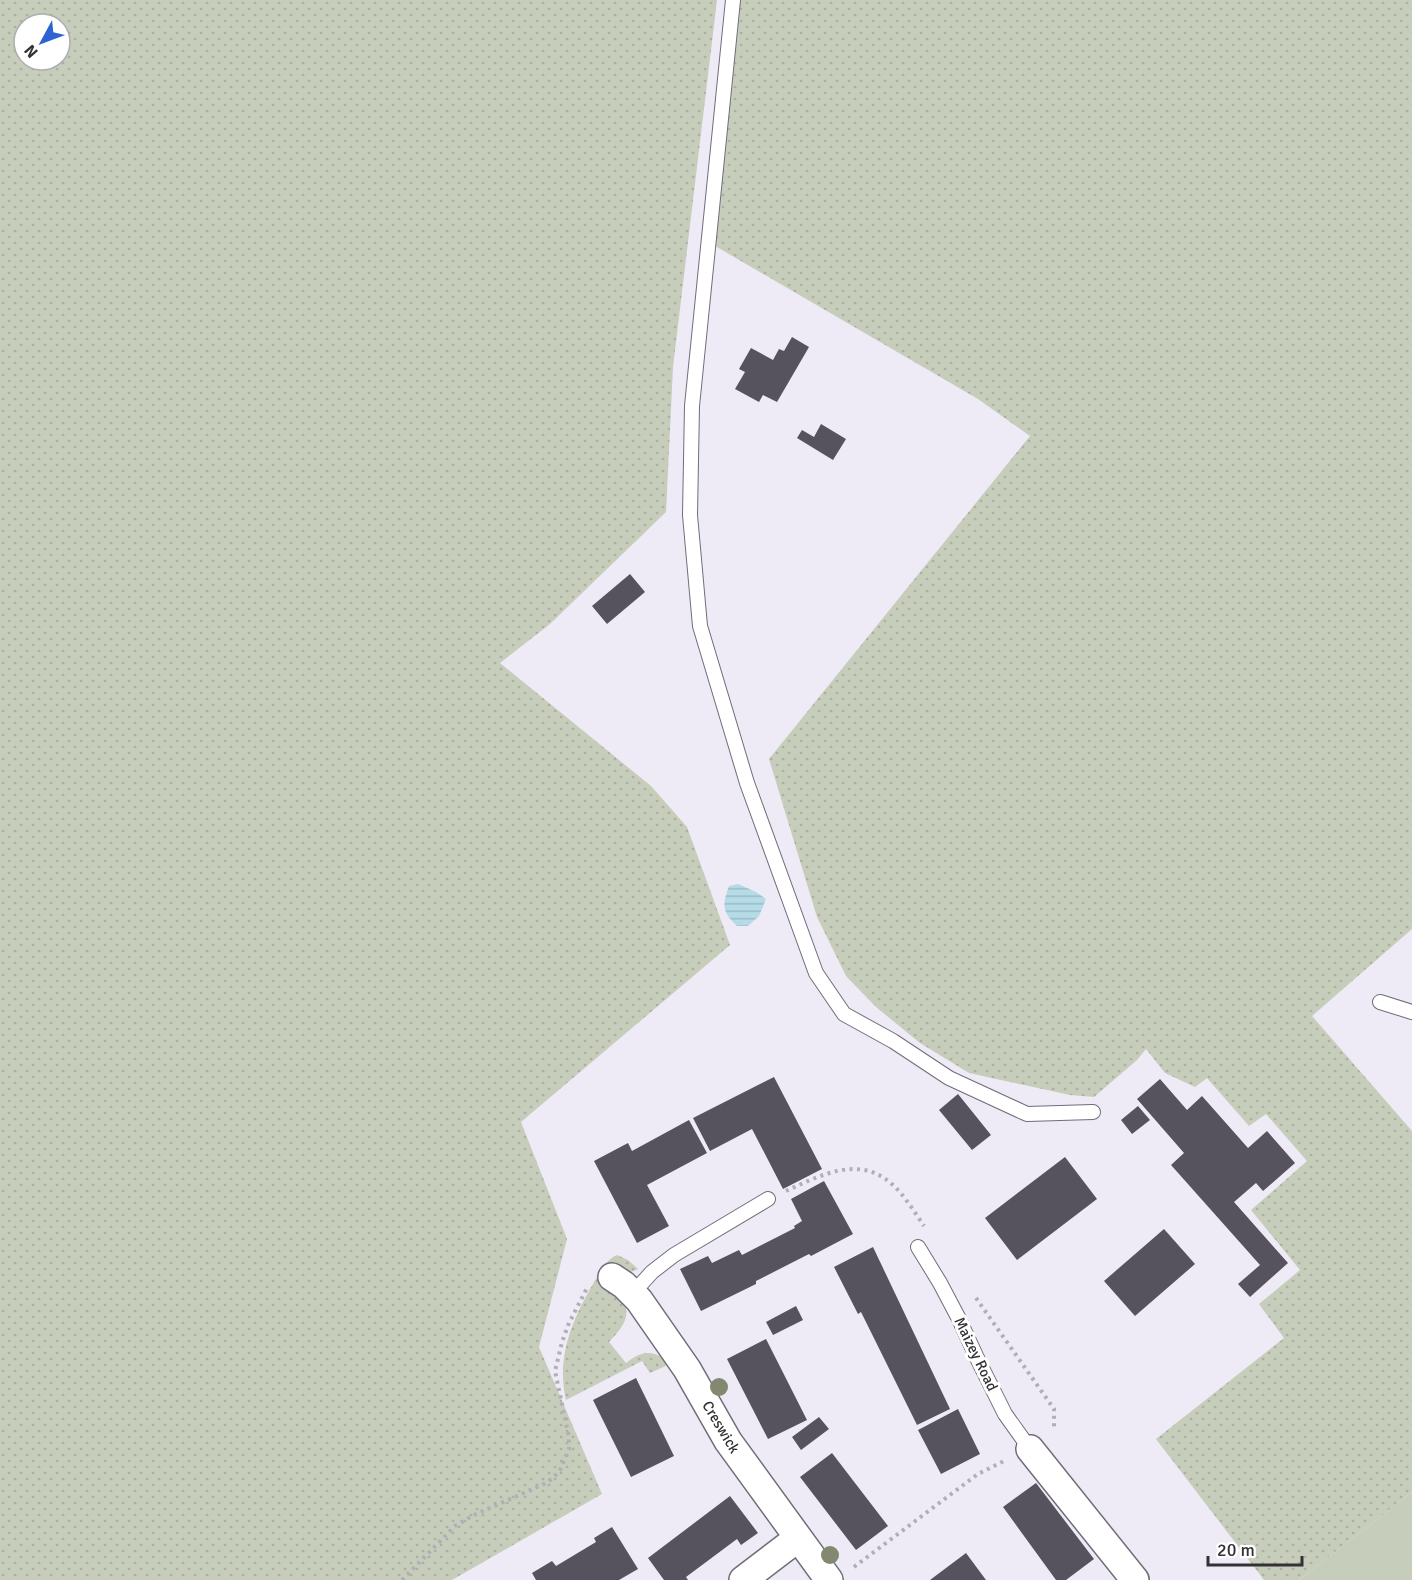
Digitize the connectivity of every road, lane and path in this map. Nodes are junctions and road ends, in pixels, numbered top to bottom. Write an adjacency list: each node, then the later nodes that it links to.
1 (733, 0): 4 (lane)
2 (1380, 1002): 3 (lane)
3 (1412, 1012)
4 (1093, 1112)
5 (768, 1199): 8 (lane)
6 (918, 1247): 9 (lane, Maizey Road)
7 (600, 1281): 8 (street, Creswick); 12 (path)
8 (633, 1293): 10 (street, Creswick)
9 (1040, 1450): 11 (path); 14 (street, Maizey Road)
10 (798, 1538): 11 (street, Creswick); 13 (street)
11 (837, 1576)
12 (402, 1580)
13 (743, 1580)
14 (1135, 1580)

